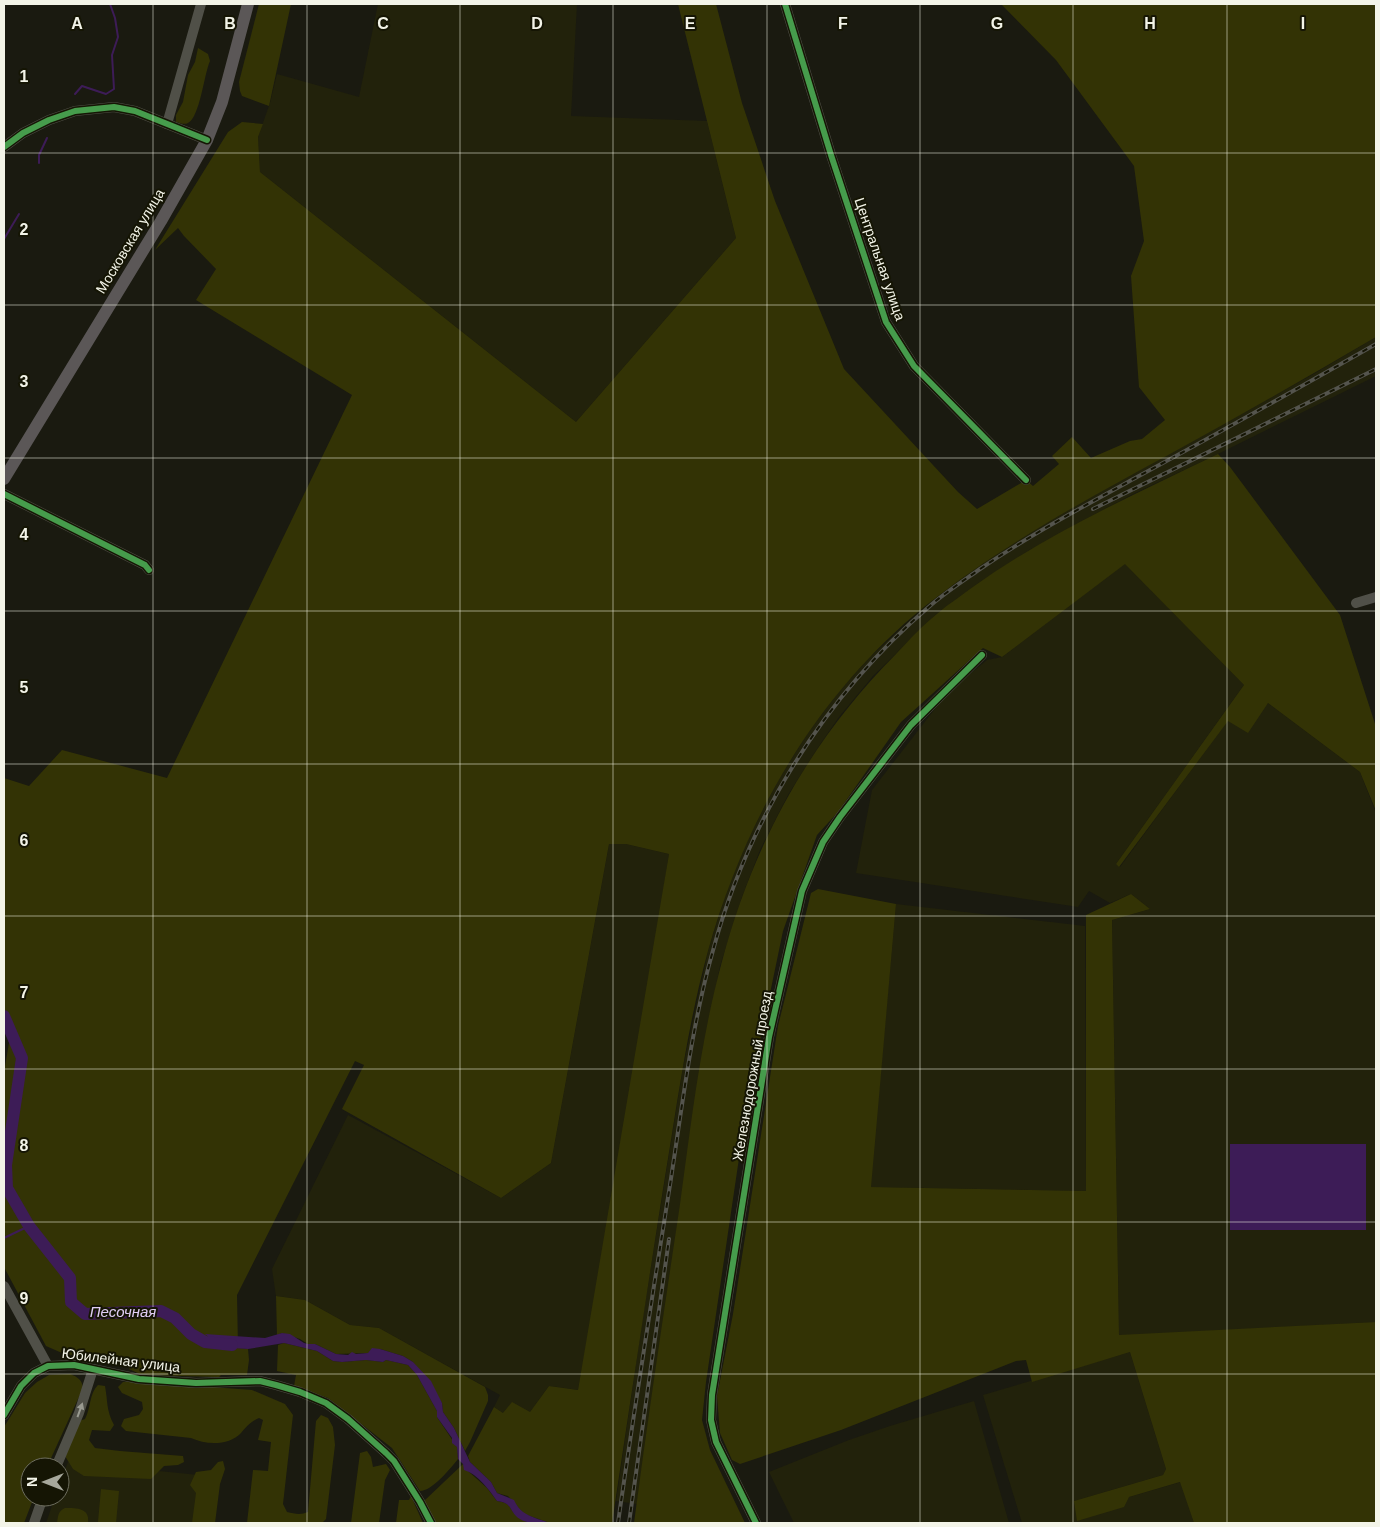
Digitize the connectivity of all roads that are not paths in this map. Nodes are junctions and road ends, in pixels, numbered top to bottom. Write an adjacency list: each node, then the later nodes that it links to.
1 (201, 4): 4 (street)
2 (248, 4): 5 (main road, Московская улица)
3 (785, 4): 8 (street, Центральная улица)
4 (167, 124): 5 (street); 6 (street)
5 (207, 140): 7 (main road, Московская улица)
6 (4, 147)
7 (4, 479)
8 (1026, 480)
9 (4, 494): 10 (street)
10 (149, 570)
11 (1376, 597): 12 (street)
12 (1356, 603)
13 (982, 655): 22 (street, Железнодорожный проезд)
14 (4, 1286): 15 (street, Юбилейная улица)
15 (48, 1366): 16 (street, Юбилейная улица); 17 (street)
16 (94, 1369): 18 (street, one-way to 16); 21 (street, Юбилейная улица)
17 (4, 1415)
18 (60, 1457)
19 (40, 1507): 20 (street)
20 (34, 1523)
21 (431, 1523)
22 (756, 1523)

